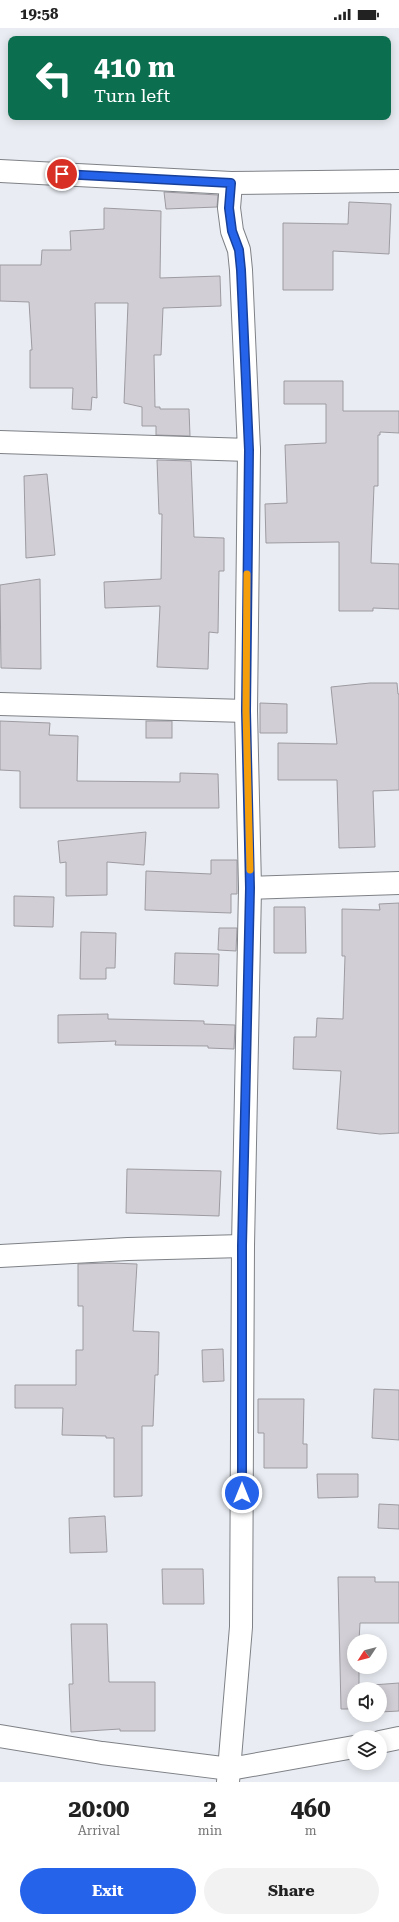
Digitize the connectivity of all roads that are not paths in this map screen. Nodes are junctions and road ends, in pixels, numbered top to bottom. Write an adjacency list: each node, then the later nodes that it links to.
1 (0, 171): 3 (street)
2 (399, 181): 3 (street)
3 (231, 183): 5 (street)
4 (0, 442): 5 (street)
5 (249, 450): 7 (street)
6 (0, 704): 7 (street)
7 (246, 711): 9 (street)
8 (399, 882): 9 (street)
9 (250, 888): 10 (street)
10 (242, 1246): 11 (street); 16 (street)
11 (0, 1256)
12 (0, 1736): 16 (street)
13 (399, 1738): 14 (street)
14 (387, 1741)
15 (347, 1749): 16 (street)
16 (229, 1776)

